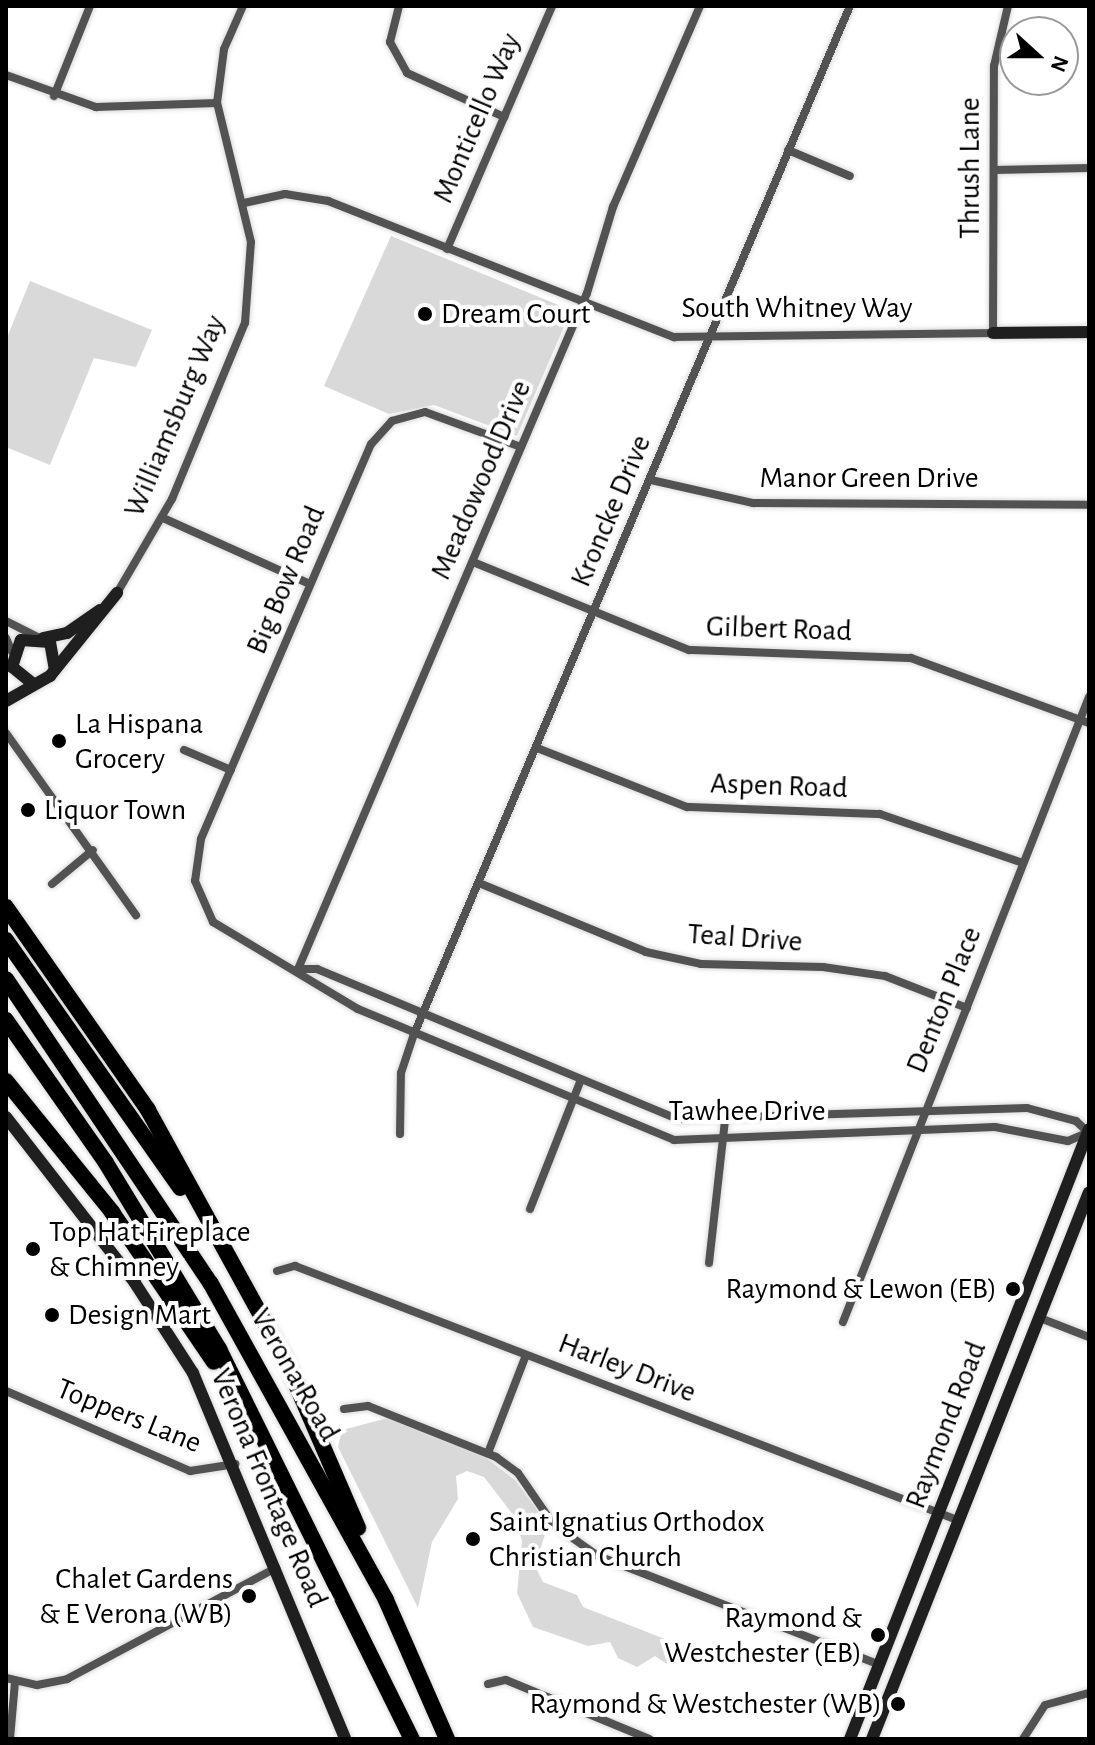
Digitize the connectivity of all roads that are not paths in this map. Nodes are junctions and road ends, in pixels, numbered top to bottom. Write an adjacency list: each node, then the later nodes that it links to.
1 (90, 6): 9 (street)
2 (243, 6): 10 (street, Williamsburg Way)
3 (399, 6): 11 (street)
4 (552, 6): 11 (street, Monticello Way)
5 (700, 6): 18 (street, Meadowood Drive)
6 (850, 6): 12 (street, Kroncke Drive)
7 (1008, 6): 14 (street, Thrush Lane)
8 (6, 75): 9 (street)
9 (54, 96): 10 (street)
10 (217, 103): 16 (street, Williamsburg Way)
11 (504, 117): 17 (street, Monticello Way)
12 (788, 150): 15 (street); 21 (street, Kroncke Drive)
13 (1089, 168): 14 (street)
14 (994, 170): 20 (street, Thrush Lane)
15 (850, 176)
16 (244, 203): 17 (street, South Whitney Way); 25 (street, Williamsburg Way)
17 (447, 249): 18 (street, South Whitney Way)
18 (582, 304): 21 (street, South Whitney Way); 22 (street, Meadowood Drive)
19 (1089, 332): 20 (main road, South Whitney Way)
20 (993, 333): 21 (street, South Whitney Way)
21 (709, 337): 23 (street, Kroncke Drive)
22 (521, 447): 26 (street, Meadowood Drive); 27 (street, Big Bow Road)
23 (651, 480): 24 (street, Manor Green Drive); 29 (street, Kroncke Drive)
24 (1089, 505)
25 (163, 518): 27 (street); 28 (street, Williamsburg Way)
26 (473, 562): 29 (street, Gilbert Road); 52 (street, Meadowood Drive)
27 (310, 584): 43 (street, Big Bow Road)
28 (113, 598): 31 (main road, Williamsburg Way); 34 (main road, Williamsburg Way)
29 (594, 614): 38 (street, Gilbert Road); 41 (street, Kroncke Drive)
30 (6, 621): 31 (street)
31 (40, 637): 33 (main road); 34 (main road)
32 (6, 638): 33 (street)
33 (9, 660): 35 (main road)
34 (55, 670): 35 (main road)
35 (32, 683): 37 (main road)
36 (1089, 697): 38 (street, Denton Place)
37 (6, 701)
38 (1079, 720): 39 (street, Gilbert Road); 45 (street, Denton Place)
39 (1089, 723)
40 (6, 733): 44 (street)
41 (537, 748): 45 (street, Aspen Road); 46 (street, Kroncke Drive)
42 (184, 750): 43 (street)
43 (231, 770): 48 (street, Big Bow Road)
44 (93, 850): 47 (street); 50 (street)
45 (1023, 863): 54 (street, Denton Place)
46 (479, 883): 54 (street, Teal Drive); 55 (street, Kroncke Drive)
47 (52, 884)
48 (198, 894): 52 (street, Tawhee Drive)
49 (6, 907): 70 (highway)
50 (136, 915)
51 (6, 940): 70 (highway)
52 (298, 969): 55 (street, Tawhee Drive); 57 (street, Tawhee Drive)
53 (6, 979): 85 (highway, Verona Road)
54 (967, 1008): 61 (street, Denton Place)
55 (421, 1015): 57 (street, Kroncke Drive); 59 (street, Tawhee Drive)
56 (6, 1020): 81 (highway, Verona Road)
57 (414, 1034): 60 (street, Tawhee Drive); 66 (street, Kroncke Drive)
58 (6, 1081): 81 (highway)
59 (580, 1082): 60 (street); 63 (street, Tawhee Drive)
60 (572, 1101): 67 (street, Tawhee Drive); 69 (street)
61 (926, 1110): 63 (street, Tawhee Drive); 64 (street, Denton Place); 65 (street, Tawhee Drive)
62 (6, 1117): 80 (main road, Verona Frontage Road)
63 (725, 1121): 67 (street)
64 (917, 1132): 65 (street, Tawhee Drive); 67 (street, Tawhee Drive); 74 (street, Denton Place)
65 (1088, 1132): 82 (main road, Raymond Road)
66 (400, 1134)
67 (726, 1141): 71 (street)
68 (1089, 1192): 73 (main road, Raymond Road)
69 (530, 1209)
70 (227, 1255): 85 (highway)
71 (709, 1263)
72 (277, 1271): 76 (street, Harley Drive)
73 (1040, 1318): 75 (street); 83 (main road, Raymond Road)
74 (843, 1322)
75 (1089, 1337)
76 (526, 1355): 79 (street); 82 (street, Harley Drive)
77 (6, 1391): 80 (street, Toppers Lane)
78 (344, 1409): 79 (street)
79 (488, 1453): 86 (street)
80 (235, 1464): 84 (main road, Verona Frontage Road)
81 (278, 1465): 92 (highway, Verona Road)
82 (940, 1513): 83 (street, Harley Drive); 86 (main road, Raymond Road)
83 (960, 1521): 96 (main road, Raymond Road)
84 (276, 1568): 87 (street); 91 (main road, Verona Frontage Road)
85 (386, 1600): 93 (highway, Verona Road)
86 (880, 1665): 95 (main road, Raymond Road)
87 (10, 1680): 90 (street)
88 (488, 1684): 94 (street)
89 (1089, 1693): 97 (street)
90 (10, 1739)
91 (345, 1739)
92 (412, 1739)
93 (447, 1739)
94 (649, 1739)
95 (850, 1739)
96 (872, 1739)
97 (1023, 1739)

